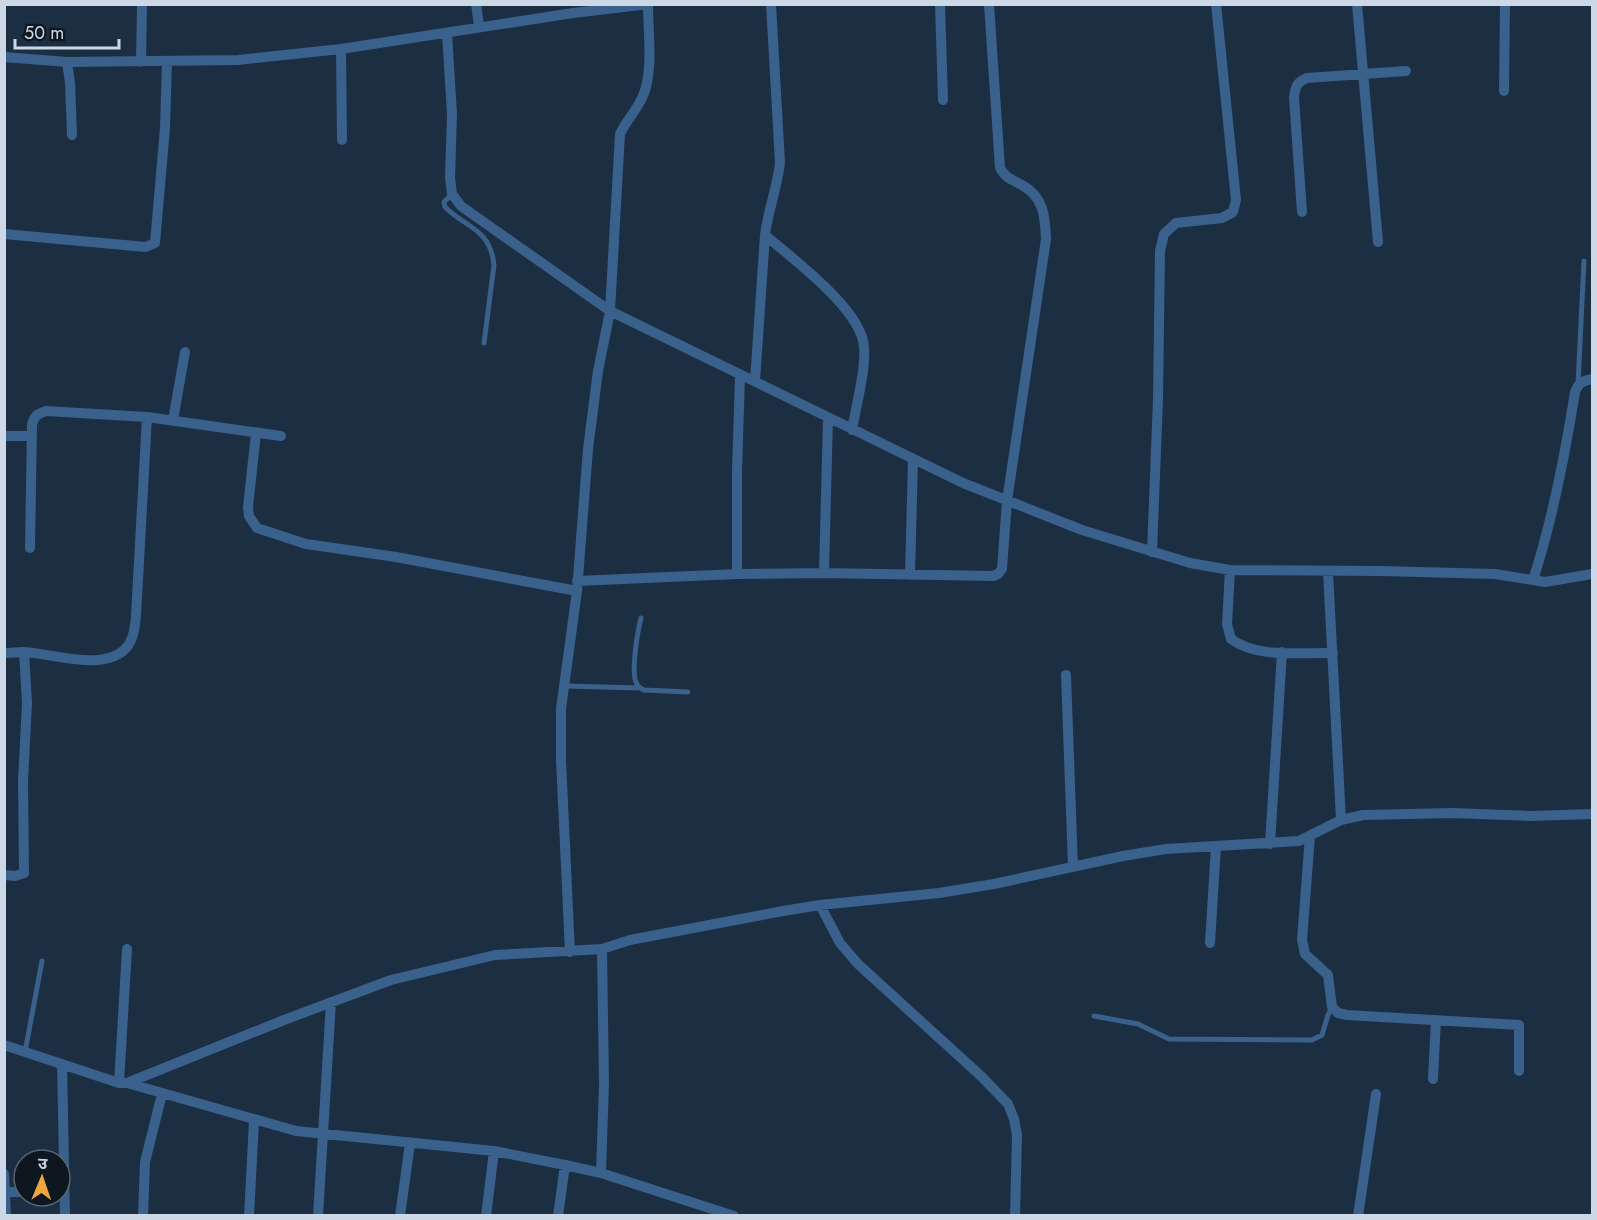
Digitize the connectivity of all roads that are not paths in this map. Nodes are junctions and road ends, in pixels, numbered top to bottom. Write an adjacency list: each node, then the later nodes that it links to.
1 (142, 4): 16 (street)
2 (476, 4): 10 (street)
3 (771, 4): 26 (street)
4 (940, 4): 20 (street)
5 (989, 4): 45 (street)
6 (1216, 4): 47 (street)
7 (1357, 4): 18 (street)
8 (1505, 4): 19 (street)
9 (649, 5): 10 (street); 29 (street)
10 (479, 26): 11 (street)
11 (447, 33): 12 (street); 23 (street)
12 (341, 48): 14 (street); 22 (street)
13 (4, 57): 15 (street)
14 (167, 61): 16 (street); 25 (street)
15 (67, 62): 16 (street); 21 (street)
16 (141, 62)
17 (1406, 71): 18 (street)
18 (1364, 74): 24 (street); 27 (street)
19 (1504, 91)
20 (943, 100)
21 (72, 135)
22 (342, 140)
23 (452, 194): 29 (street); 30 (lane)
24 (1302, 212)
25 (4, 234)
26 (765, 236): 34 (street); 39 (street)
27 (1378, 242)
28 (1584, 261): 35 (lane)
29 (610, 310): 32 (street); 55 (street)
30 (484, 343)
31 (184, 352): 38 (street)
32 (740, 376): 34 (street); 51 (street)
33 (1593, 380): 35 (street)
34 (755, 381): 37 (street)
35 (1578, 385): 54 (street)
36 (147, 417): 38 (street); 42 (street); 57 (street)
37 (828, 418): 39 (street); 50 (street)
38 (173, 420): 40 (street)
39 (852, 430): 44 (street)
40 (256, 433): 43 (street); 55 (street)
41 (4, 436): 42 (street)
42 (32, 436): 46 (street)
43 (281, 436)
44 (913, 459): 45 (street); 53 (street)
45 (1006, 501): 47 (street); 53 (street)
46 (30, 548)
47 (1152, 552): 48 (street)
48 (1230, 570): 49 (street); 58 (street)
49 (1328, 572): 54 (street); 60 (street)
50 (824, 573): 51 (street); 53 (street)
51 (737, 574): 55 (street)
52 (1593, 574): 54 (street)
53 (910, 575)
54 (1533, 580)
55 (577, 586): 62 (street)
56 (641, 618): 63 (lane)
57 (24, 652): 59 (street); 71 (street)
58 (1282, 652): 60 (street); 68 (street)
59 (4, 653)
60 (1333, 653): 66 (street)
61 (1066, 675): 70 (street)
62 (563, 686): 63 (lane); 76 (street)
63 (640, 688): 64 (lane)
64 (688, 692)
65 (1593, 814): 66 (street)
66 (1341, 820): 67 (street)
67 (1310, 837): 68 (street); 79 (street)
68 (1270, 844): 69 (street)
69 (1216, 846): 70 (street); 73 (street)
70 (1073, 867): 72 (street)
71 (4, 875)
72 (820, 905): 75 (street); 107 (street)
73 (1210, 943)
74 (127, 949): 87 (street)
75 (602, 949): 76 (street); 96 (street)
76 (570, 952): 78 (street)
77 (42, 961): 83 (lane)
78 (331, 1002): 87 (street); 91 (street)
79 (1332, 1007): 80 (lane); 81 (street)
80 (1094, 1016)
81 (1436, 1020): 85 (street); 86 (street)
82 (4, 1046): 83 (street)
83 (25, 1052): 84 (street)
84 (62, 1064): 87 (street); 93 (street)
85 (1519, 1071)
86 (1432, 1078)
87 (123, 1083): 88 (street)
88 (162, 1094): 90 (street); 100 (street)
89 (1376, 1094): 108 (street)
90 (255, 1121): 91 (street); 101 (street)
91 (323, 1135): 92 (street); 102 (street)
92 (410, 1143): 94 (street); 103 (street)
93 (62, 1148)
94 (494, 1151): 95 (street); 104 (street)
95 (565, 1164): 96 (street); 105 (street)
96 (601, 1173): 106 (street)
97 (4, 1174): 98 (street)
98 (6, 1192): 99 (street)
99 (6, 1215)
100 (143, 1215)
101 (249, 1215)
102 (318, 1215)
103 (400, 1215)
104 (486, 1215)
105 (558, 1215)
106 (734, 1215)
107 (1015, 1215)
108 (1358, 1215)

